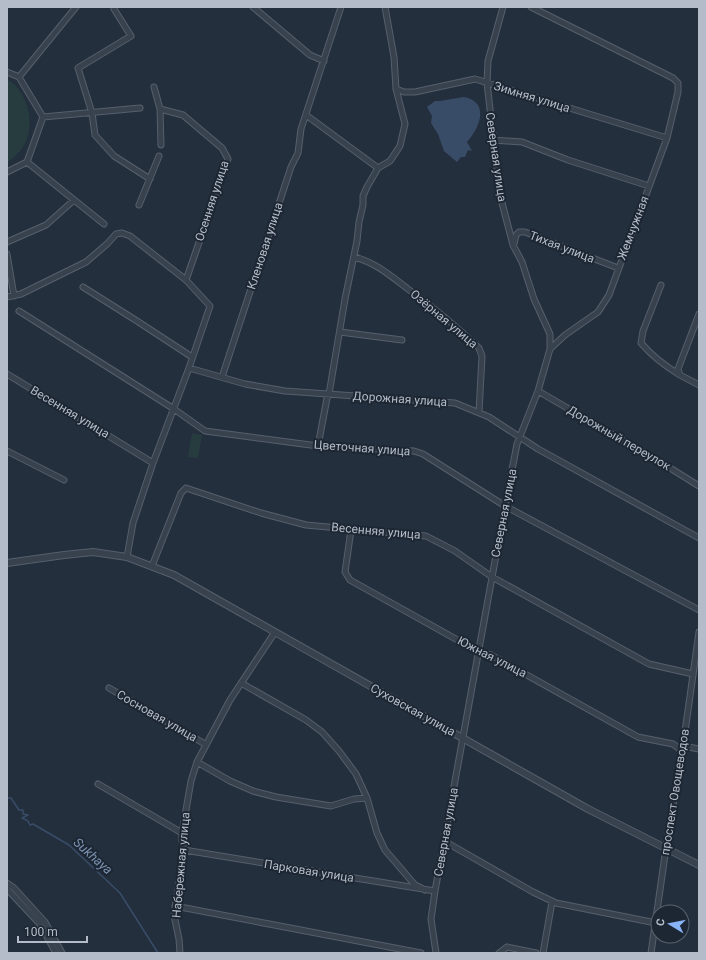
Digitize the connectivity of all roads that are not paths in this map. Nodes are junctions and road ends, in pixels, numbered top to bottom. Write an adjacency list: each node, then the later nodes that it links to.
1 (76, 7): 10 (street)
2 (253, 7): 8 (street)
3 (341, 7): 8 (street, Кленовая улица)
4 (385, 7): 13 (street)
5 (503, 7): 11 (street, Северная улица)
6 (531, 7): 19 (street, Жемчужная)
7 (114, 9): 16 (street)
8 (324, 61): 17 (street, Кленовая улица)
9 (7, 72): 10 (street)
10 (19, 77): 18 (street)
11 (487, 83): 13 (street, Зимняя улица); 19 (street, Зимняя улица); 20 (street, Северная улица)
12 (154, 87): 15 (street)
13 (396, 89): 24 (street)
14 (140, 108): 16 (street)
15 (160, 109): 21 (street); 36 (street, Осенняя улица)
16 (92, 113): 18 (street); 26 (street)
17 (306, 115): 24 (street); 50 (street, Кленовая улица)
18 (43, 117): 23 (street)
19 (667, 138): 27 (street, Жемчужная)
20 (493, 140): 27 (street); 32 (street, Северная улица)
21 (160, 146)
22 (160, 156): 26 (street)
23 (27, 162): 25 (street); 28 (street)
24 (378, 168): 34 (street)
25 (7, 172)
26 (150, 179): 29 (street)
27 (649, 186): 35 (street, Жемчужная)
28 (74, 200): 30 (street); 31 (street)
29 (139, 205)
30 (104, 224)
31 (7, 242)
32 (513, 245): 35 (street, Тихая улица); 45 (street, Северная улица)
33 (7, 254): 39 (street)
34 (354, 257): 43 (street); 55 (street, Озёрная улица)
35 (618, 268): 45 (street, Жемчужная)
36 (186, 280): 39 (street); 46 (street)
37 (661, 285): 49 (street)
38 (83, 287): 46 (street)
39 (14, 296): 40 (street)
40 (7, 297)
41 (19, 311): 54 (street, Цветочная улица)
42 (699, 314): 49 (street)
43 (340, 332): 44 (street); 53 (street)
44 (402, 340)
45 (550, 349): 52 (street, Северная улица)
46 (192, 358): 47 (street)
47 (189, 368): 50 (street, Дорожная улица); 54 (street)
48 (7, 374): 59 (street, Весенняя улица)
49 (680, 375): 51 (street)
50 (222, 377): 53 (street, Дорожная улица)
51 (699, 386)
52 (538, 391): 56 (street, Северная улица); 61 (street, Дорожный переулок)
53 (329, 394): 55 (street, Дорожная улица); 57 (street)
54 (174, 409): 57 (street, Цветочная улица); 59 (street)
55 (479, 412): 56 (street, Дорожная улица)
56 (521, 437): 62 (street, Северная улица); 64 (street, Дорожная улица)
57 (318, 446): 62 (street, Цветочная улица)
58 (7, 450): 60 (street)
59 (153, 463): 65 (street)
60 (64, 480)
61 (699, 486)
62 (505, 506): 68 (street, Северная улица); 69 (street, Цветочная улица)
63 (351, 530): 67 (street, Весенняя улица); 68 (street, Весенняя улица); 72 (street, Южная улица)
64 (699, 538)
65 (127, 556): 66 (street, Суховская улица); 67 (street, Суховская улица)
66 (7, 563)
67 (152, 566): 70 (street, Суховская улица)
68 (492, 577): 72 (street, Северная улица); 73 (street, Весенняя улица)
69 (699, 610)
70 (275, 632): 74 (street, Набережная улица); 76 (street, Суховская улица)
71 (699, 632): 73 (street, проспект Овощеводов)
72 (479, 652): 76 (street, Северная улица); 78 (street, Южная улица)
73 (693, 674): 78 (street, проспект Овощеводов)
74 (241, 683): 77 (street, Набережная улица); 82 (street)
75 (108, 688): 77 (street, Сосновая улица)
76 (462, 737): 84 (street, Северная улица); 85 (street, Суховская улица)
77 (206, 744): 80 (street, Набережная улица)
78 (682, 749): 79 (street, Южная улица); 85 (street, проспект Овощеводов)
79 (699, 749)
80 (197, 762): 82 (street); 83 (street, Набережная улица)
81 (98, 784): 83 (street)
82 (367, 798): 90 (street)
83 (182, 833): 86 (street, Набережная улица)
84 (444, 842): 91 (street, Северная улица); 92 (street)
85 (666, 848): 87 (street, Суховская улица); 93 (street, проспект Овощеводов)
86 (184, 850): 90 (street, Парковая улица); 94 (street, Набережная улица)
87 (699, 865)
88 (7, 883): 97 (street)
89 (7, 889): 96 (street)
90 (425, 890): 91 (street, Парковая улица)
91 (435, 891): 100 (street, Северная улица)
92 (552, 902): 95 (street); 103 (street)
93 (659, 904)
94 (175, 906): 98 (street, Набережная улица); 99 (street)
95 (650, 922)
96 (56, 953)
97 (62, 953)
98 (180, 953)
99 (422, 953)
100 (436, 953)
101 (499, 953): 102 (street)
102 (536, 953)
103 (543, 953)

